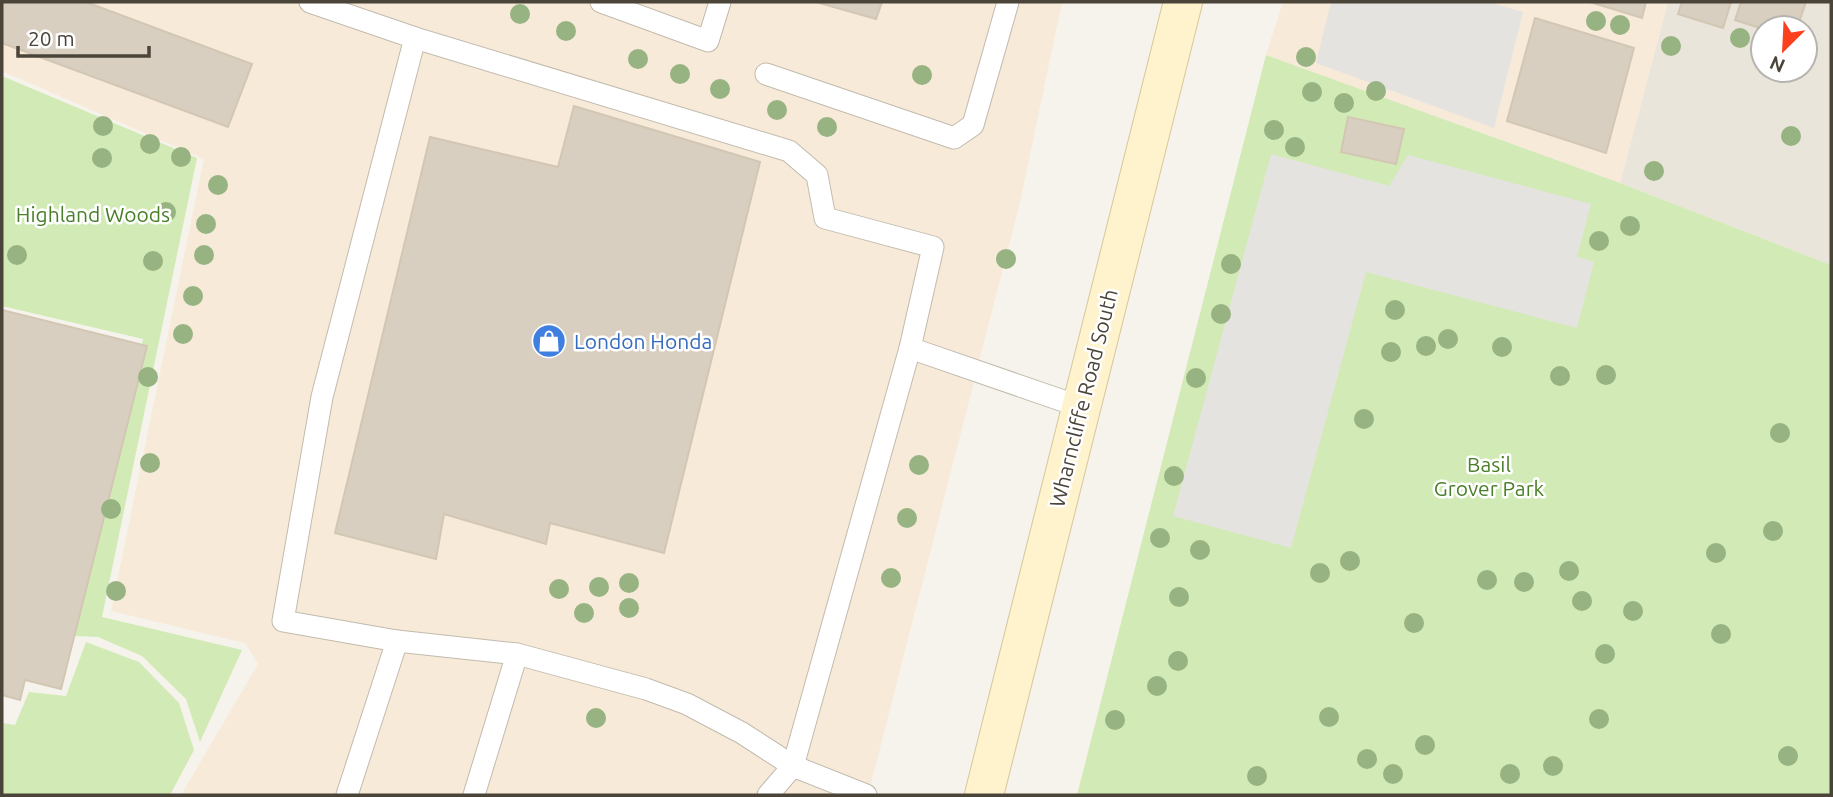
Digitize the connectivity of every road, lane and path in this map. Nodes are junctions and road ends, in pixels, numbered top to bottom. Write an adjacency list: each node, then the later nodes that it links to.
1 (310, 2): 6 (lane)
2 (601, 2): 3 (lane)
3 (720, 2)
4 (1008, 2): 7 (lane)
5 (1183, 2): 9 (main road, Wharncliffe Road South)
6 (415, 38): 8 (lane); 10 (lane)
7 (766, 75)
8 (910, 348): 9 (lane); 12 (lane)
9 (1081, 407): 17 (main road, Wharncliffe Road South)
10 (397, 642): 11 (lane); 13 (lane)
11 (517, 654): 12 (lane); 14 (lane)
12 (793, 766): 15 (lane); 16 (lane)
13 (346, 795)
14 (474, 795)
15 (768, 795)
16 (866, 795)
17 (984, 795)

